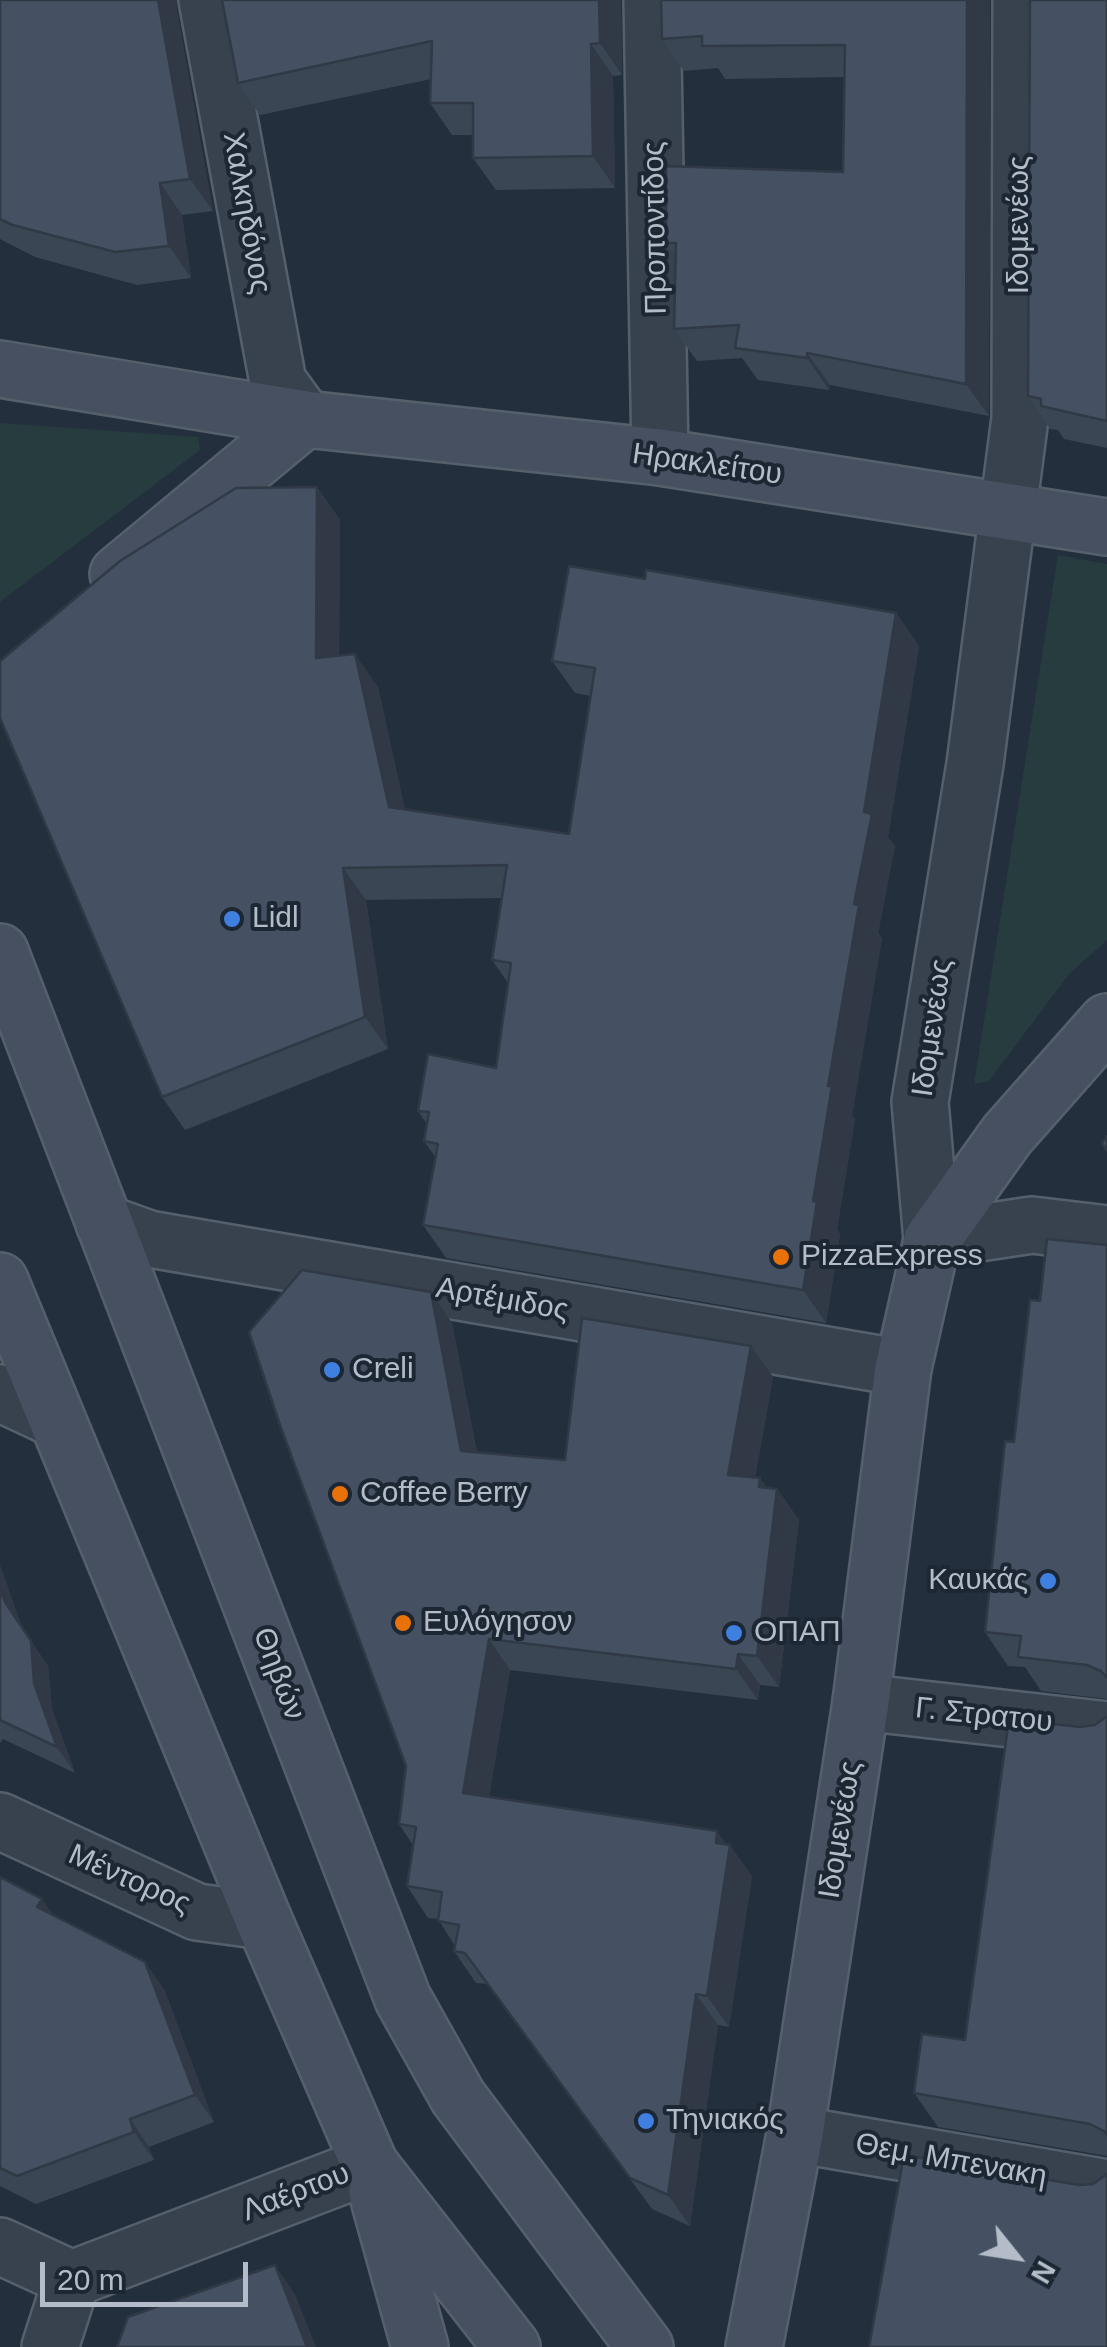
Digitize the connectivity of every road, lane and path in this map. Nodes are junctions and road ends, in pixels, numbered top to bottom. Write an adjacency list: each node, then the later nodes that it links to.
1 (208, 0): 5 (street, Χαλκηδόνος)
2 (652, 0): 6 (street, Προποντίδος)
3 (1021, 0): 7 (street, Ιδομενέως)
4 (0, 369): 5 (main road, Ηρακλείτου)
5 (304, 419): 6 (main road, Ηρακλείτου); 9 (main road)
6 (660, 456): 7 (main road, Ηρακλείτου)
7 (1009, 510): 8 (main road, Ηρακλείτου); 14 (street, Ιδομενέως)
8 (1107, 527)
9 (76, 609)
10 (0, 952): 12 (main road, Θηβών)
11 (1107, 1022): 14 (main road)
12 (104, 1223): 16 (street, Αρτέμιδος); 31 (main road, Θηβών)
13 (1107, 1234): 14 (street)
14 (932, 1240): 16 (main road, Ιδομενέως)
15 (0, 1282): 18 (main road)
16 (903, 1368): 19 (main road, Ιδομενέως)
17 (0, 1393): 18 (street)
18 (55, 1419): 22 (main road)
19 (861, 1702): 20 (street, Γ. Στρατου); 23 (main road, Ιδομενέως)
20 (1107, 1730)
21 (0, 1821): 22 (street, Μέντορος)
22 (264, 1921): 24 (main road)
23 (795, 2134): 25 (street, Θεμ. Μπενακη); 32 (main road, Ιδομενέως)
24 (370, 2164): 27 (street, Λαέρτου); 29 (main road); 30 (main road)
25 (1107, 2188)
26 (0, 2246): 27 (street)
27 (72, 2279): 28 (street)
28 (50, 2347)
29 (420, 2347)
30 (512, 2347)
31 (646, 2347)
32 (754, 2347)

